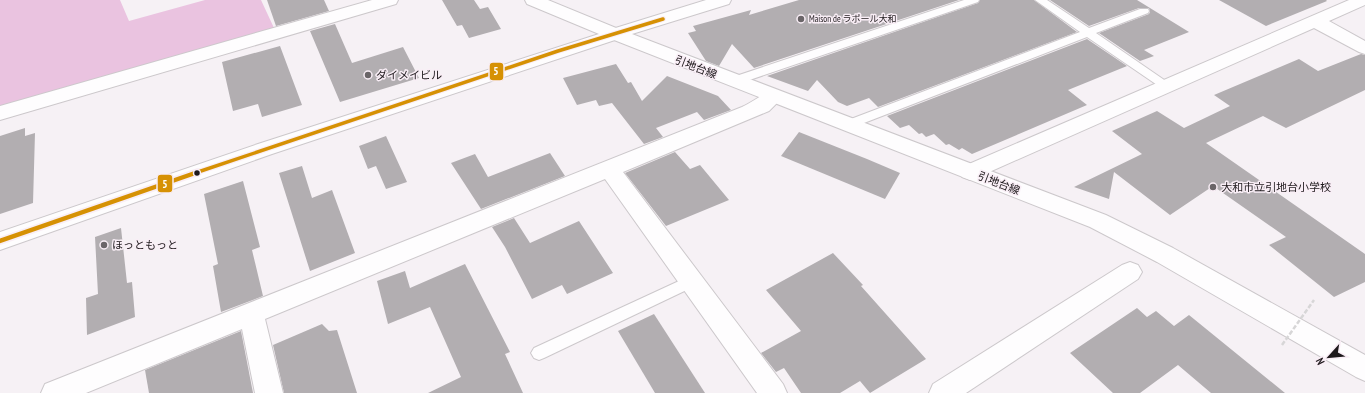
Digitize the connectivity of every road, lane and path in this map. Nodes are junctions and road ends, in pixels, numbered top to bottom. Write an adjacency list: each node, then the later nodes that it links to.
1 (390, 0): 7 (street)
2 (533, 0): 11 (street, 引地台線)
3 (723, 0): 11 (street)
4 (974, 0): 13 (lane)
5 (1040, 0): 10 (lane)
6 (1363, 0): 9 (street)
7 (331, 8): 16 (street)
8 (1144, 11): 10 (lane)
9 (1315, 21): 12 (street); 14 (street)
10 (1088, 32): 14 (lane); 17 (lane)
11 (615, 34): 13 (street, 引地台線); 20 (street)
12 (1365, 48)
13 (734, 81): 15 (street, 引地台線)
14 (1168, 86): 19 (street)
15 (773, 97): 17 (street, 引地台線); 18 (street)
16 (0, 113)
17 (847, 125): 19 (street, 引地台線)
18 (609, 169): 22 (street); 24 (street)
19 (970, 172): 27 (street, 引地台線)
20 (0, 241)
21 (1130, 272): 31 (street)
22 (692, 280): 26 (lane); 30 (street)
23 (1314, 300): 25 (path, bridge)
24 (251, 314): 28 (street); 29 (street)
25 (1282, 345)
26 (539, 352)
27 (1365, 369)
28 (55, 393)
29 (269, 393)
30 (773, 393)
31 (943, 393)

